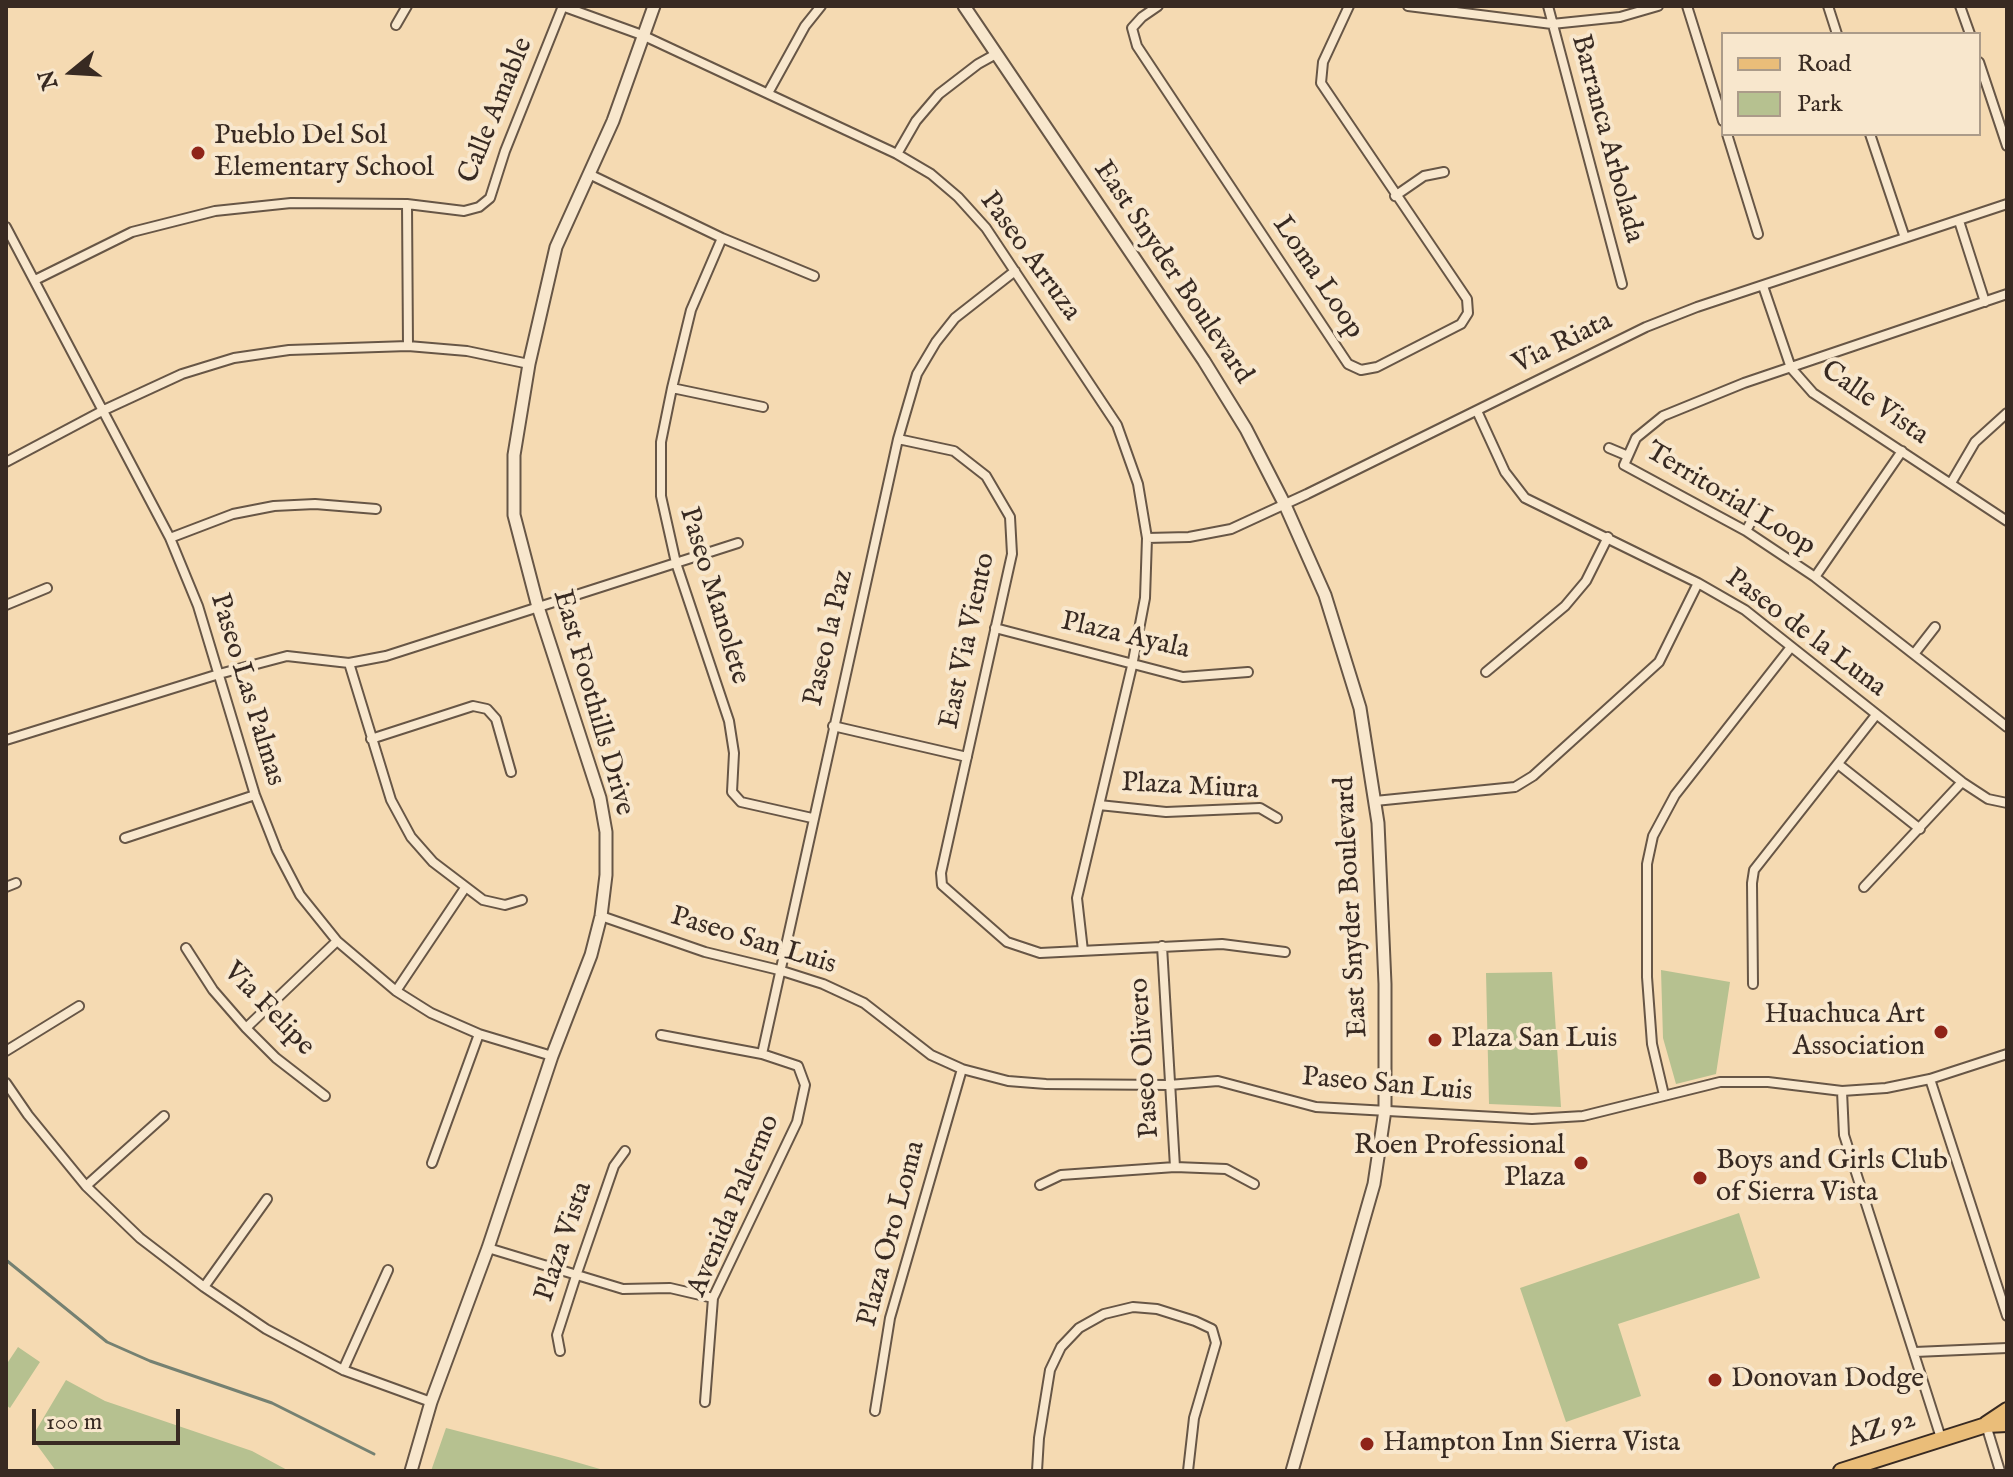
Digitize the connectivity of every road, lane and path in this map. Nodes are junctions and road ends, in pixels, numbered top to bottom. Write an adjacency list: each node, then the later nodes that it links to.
1 (407, 6): 15 (street)
2 (563, 6): 18 (street, Paseo Arruza); 32 (street, Calle Amable)
3 (654, 6): 18 (street, East Foothills Drive)
4 (821, 6): 21 (street)
5 (964, 6): 19 (street, East Snyder Boulevard)
6 (1158, 6): 31 (street, Loma Loop)
7 (1349, 6): 31 (street, Loma Loop)
8 (1408, 6): 14 (street)
9 (1548, 6): 14 (street, Barranca Arbolada)
10 (1658, 6): 14 (street)
11 (1687, 6): 24 (street)
12 (1828, 6): 16 (street)
13 (1960, 6): 17 (street)
14 (1552, 24): 42 (street, Barranca Arbolada)
15 (396, 25)
16 (1836, 32)
17 (1969, 32)
18 (642, 35): 21 (street, Paseo Arruza); 30 (street, East Foothills Drive)
19 (996, 54): 28 (street); 60 (street, East Snyder Boulevard)
20 (1981, 68): 23 (street)
21 (768, 93): 28 (street, Paseo Arruza)
22 (2007, 106): 23 (street)
23 (1995, 110): 27 (street)
24 (1721, 115)
25 (1728, 136): 36 (street)
26 (1871, 136): 38 (street)
27 (2007, 146)
28 (897, 154): 39 (street, Paseo Arruza)
29 (1444, 172): 31 (street)
30 (591, 175): 37 (street); 47 (street, East Foothills Drive)
31 (1395, 196)
32 (407, 204): 41 (street, Calle Amable); 46 (street)
33 (2007, 204): 34 (street, Via Riata)
34 (1959, 221): 38 (street, Via Riata); 45 (street)
35 (6, 227): 41 (street, Paseo Las Palmas)
36 (1758, 234)
37 (722, 238): 40 (street); 49 (street, Paseo Manolete)
38 (1905, 238): 43 (street, Via Riata)
39 (1015, 271): 54 (street, Paseo la Paz); 67 (street, Paseo Arruza)
40 (814, 276)
41 (35, 280): 51 (street, Paseo Las Palmas)
42 (1622, 284)
43 (1763, 286): 48 (street, Calle Vista); 52 (street, Via Riata)
44 (2007, 294): 45 (street, Territorial Loop)
45 (1985, 302): 48 (street, Territorial Loop)
46 (408, 346): 47 (street); 51 (street)
47 (529, 364): 74 (street, East Foothills Drive)
48 (1791, 368): 56 (street, Calle Vista); 57 (street, Territorial Loop)
49 (672, 388): 50 (street); 69 (street, Paseo Manolete)
50 (763, 407)
51 (104, 410): 58 (street); 66 (street, Paseo Las Palmas)
52 (1477, 411): 60 (street, Via Riata); 65 (street, Paseo de la Luna)
53 (2007, 413): 59 (street)
54 (898, 439): 76 (street, East Via Viento); 85 (street, Paseo la Paz)
55 (1609, 448): 57 (street)
56 (1902, 451): 59 (street, Calle Vista); 70 (street)
57 (1628, 456): 64 (street, Territorial Loop)
58 (6, 462)
59 (1951, 483): 63 (street, Calle Vista)
60 (1285, 505): 67 (street, Via Riata); 94 (street, East Snyder Boulevard)
61 (376, 509): 66 (street)
62 (1758, 509): 64 (street)
63 (2007, 521)
64 (1746, 531): 70 (street, Territorial Loop)
65 (1608, 537): 71 (street, Paseo de la Luna); 82 (street)
66 (170, 538): 83 (street, Paseo Las Palmas)
67 (1147, 538): 80 (street, Paseo Arruza)
68 (738, 543): 69 (street)
69 (676, 563): 74 (street); 97 (street, Paseo Manolete)
70 (1815, 577): 78 (street, Territorial Loop)
71 (1698, 583): 77 (street, Paseo de la Luna); 94 (street)
72 (47, 588): 73 (street)
73 (6, 605)
74 (538, 607): 79 (street); 106 (street, East Foothills Drive)
75 (1935, 627): 78 (street)
76 (995, 628): 80 (street, Plaza Ayala); 89 (street, East Via Viento)
77 (1791, 647): 84 (street, Paseo de la Luna); 128 (street)
78 (1914, 654): 86 (street, Territorial Loop)
79 (349, 663): 83 (street); 87 (street)
80 (1132, 666): 81 (street, Plaza Ayala); 96 (street, Paseo Arruza)
81 (1248, 672)
82 (1486, 672)
83 (219, 674): 88 (street); 93 (street, Paseo Las Palmas)
84 (1876, 715): 90 (street); 92 (street, Paseo de la Luna)
85 (833, 726): 89 (street); 97 (street, Paseo la Paz)
86 (2007, 727)
87 (371, 739): 91 (street); 104 (street)
88 (6, 740)
89 (967, 757): 110 (street, East Via Viento)
90 (1838, 764): 99 (street); 113 (street)
91 (511, 772)
92 (1962, 782): 95 (street, Paseo de la Luna); 99 (street)
93 (255, 795): 100 (street); 107 (street, Paseo Las Palmas)
94 (1375, 801): 130 (street, East Snyder Boulevard)
95 (2007, 803)
96 (1099, 805): 98 (street, Plaza Miura); 110 (street, Paseo Arruza)
97 (812, 818): 112 (street, Paseo la Paz)
98 (1277, 818)
99 (1920, 829): 103 (street)
100 (125, 838)
101 (16, 883): 102 (street)
102 (6, 887)
103 (1864, 887)
104 (465, 888): 105 (street); 114 (street)
105 (522, 900)
106 (601, 916): 112 (street, Paseo San Luis); 122 (street, East Foothills Drive)
107 (337, 941): 114 (street, Paseo Las Palmas); 116 (street)
108 (1162, 946): 110 (street, East Via Viento); 111 (street, East Via Viento); 126 (street, Paseo Olivero)
109 (186, 948): 116 (street, Via Felipe)
110 (1083, 951)
111 (1285, 952)
112 (779, 970): 120 (street, Paseo la Paz); 123 (street, Paseo San Luis)
113 (1753, 984)
114 (396, 991): 117 (street, Paseo Las Palmas)
115 (79, 1006): 119 (street)
116 (246, 1028): 129 (street, Via Felipe)
117 (479, 1034): 122 (street, Paseo Las Palmas); 133 (street)
118 (661, 1035): 120 (street)
119 (6, 1051)
120 (762, 1054): 143 (street, Avenida Palermo)
121 (2007, 1054): 124 (street, Paseo San Luis)
122 (552, 1056): 139 (street, East Foothills Drive)
123 (962, 1069): 126 (street, Paseo San Luis); 152 (street, Plaza Oro Loma)
124 (1930, 1079): 127 (street, Paseo San Luis); 144 (street)
125 (6, 1083): 137 (street)
126 (1169, 1085): 130 (street, Paseo San Luis); 134 (street, Paseo Olivero)
127 (1842, 1091): 128 (street, Paseo San Luis); 147 (street)
128 (1664, 1095): 130 (street, Paseo San Luis)
129 (325, 1096)
130 (1385, 1110): 159 (street, East Snyder Boulevard)
131 (164, 1116): 137 (street)
132 (625, 1151): 141 (street, Plaza Vista)
133 (432, 1163)
134 (1175, 1167): 135 (street); 136 (street)
135 (1254, 1184)
136 (1040, 1185)
137 (86, 1186): 142 (street)
138 (267, 1199): 142 (street)
139 (488, 1248): 141 (street); 149 (street, East Foothills Drive)
140 (388, 1270): 148 (street)
141 (576, 1276): 143 (street); 146 (street, Plaza Vista)
142 (204, 1287): 148 (street)
143 (713, 1298): 150 (street, Avenida Palermo)
144 (2007, 1316)
145 (2007, 1348): 147 (street)
146 (560, 1351)
147 (1915, 1352): 155 (street)
148 (343, 1370): 149 (street)
149 (431, 1402): 156 (street, East Foothills Drive)
150 (705, 1402)
151 (2007, 1410): 154 (main road, AZ 92)
152 (875, 1411)
153 (2007, 1424): 154 (main road, AZ 92)
154 (1986, 1425): 155 (main road, AZ 92 / AZ 92); 161 (street)
155 (1941, 1438): 160 (main road, AZ 92 / AZ 92)
156 (411, 1471)
157 (1037, 1471): 158 (street)
158 (1188, 1471)
159 (1292, 1471)
160 (1841, 1471)
161 (2000, 1471)

